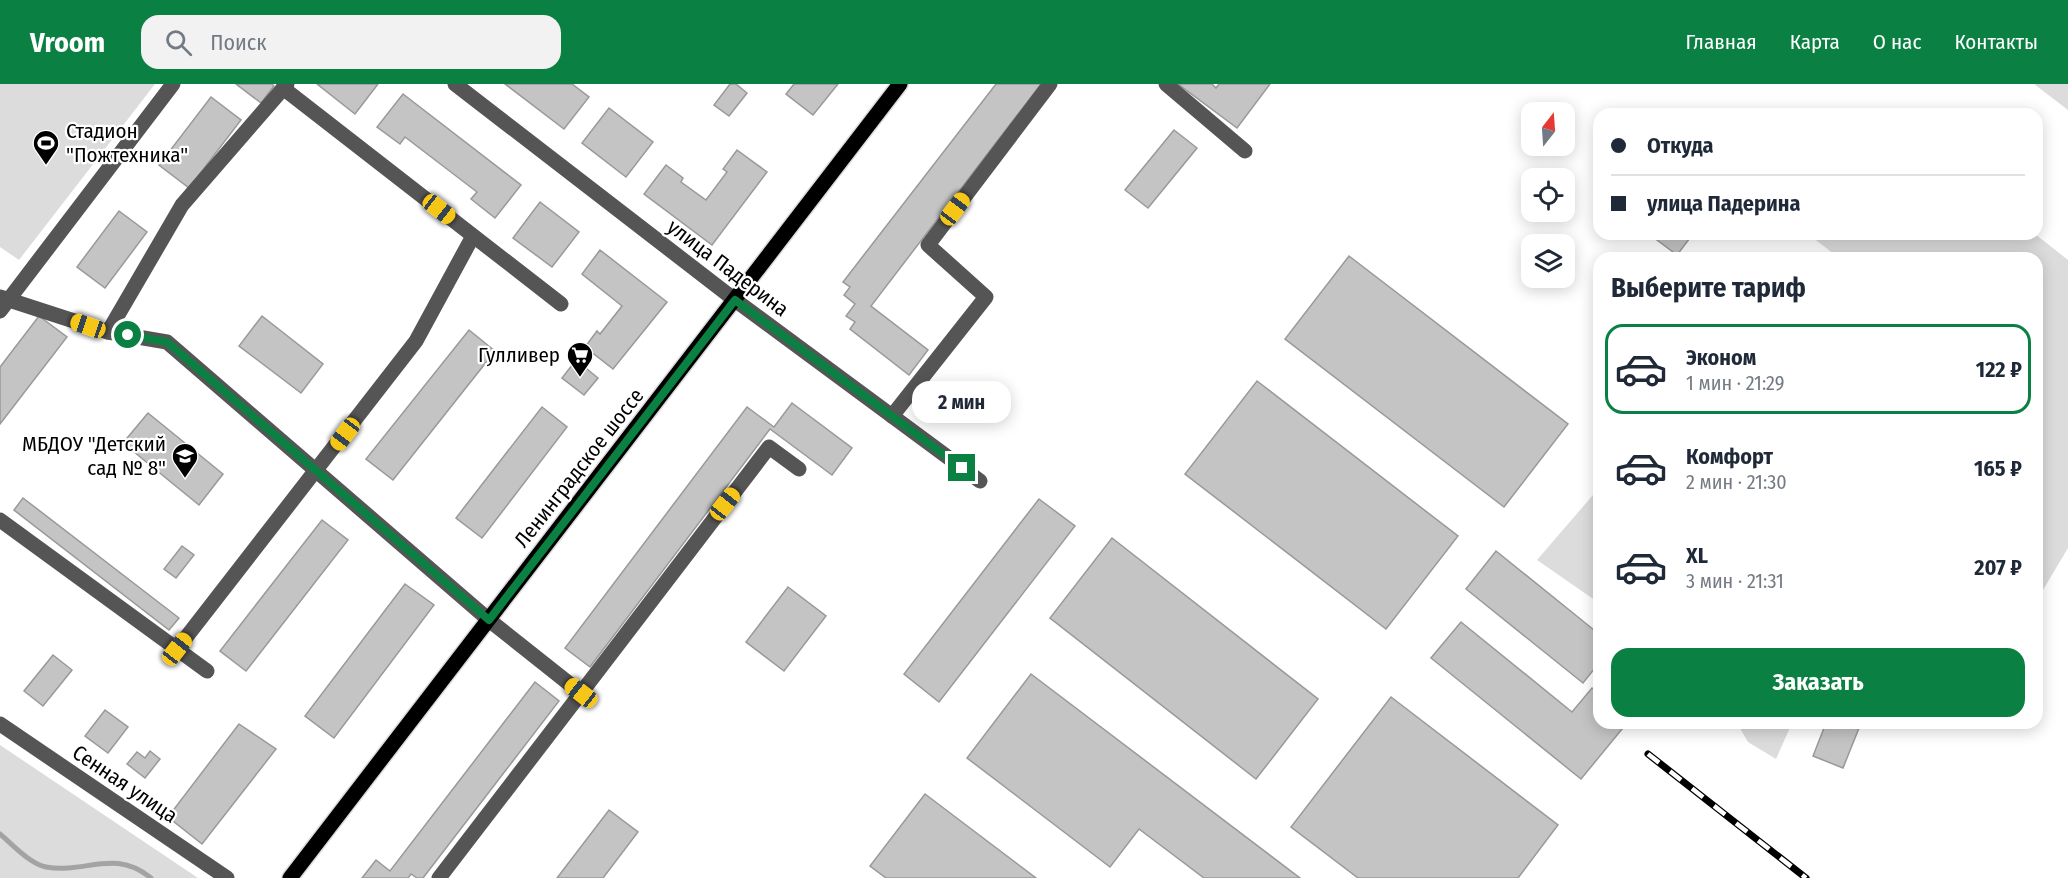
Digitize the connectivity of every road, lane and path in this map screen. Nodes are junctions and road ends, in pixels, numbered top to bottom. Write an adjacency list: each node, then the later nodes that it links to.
1 (173, 84): 9 (street)
2 (455, 84): 10 (street, улица Падерина)
3 (900, 84): 10 (main road, Ленинградское шоссе)
4 (1050, 84): 14 (street)
5 (1166, 84): 7 (street)
6 (285, 86): 8 (street); 13 (street)
7 (1245, 151)
8 (473, 236): 11 (street); 16 (street)
9 (5, 298): 12 (street); 13 (street)
10 (735, 300): 14 (street, улица Падерина); 19 (main road, Ленинградское шоссе)
11 (561, 304)
12 (0, 311)
13 (108, 332): 16 (street)
14 (892, 416): 17 (street, улица Падерина)
15 (799, 469): 22 (street)
16 (317, 471): 19 (street); 20 (street)
17 (980, 481)
18 (0, 520): 20 (street)
19 (489, 620): 22 (street); 25 (main road, Ленинградское шоссе)
20 (177, 649): 21 (street)
21 (207, 671)
22 (581, 693): 26 (street)
23 (0, 724): 24 (street, Сенная улица)
24 (227, 878)
25 (290, 878)
26 (439, 878)

